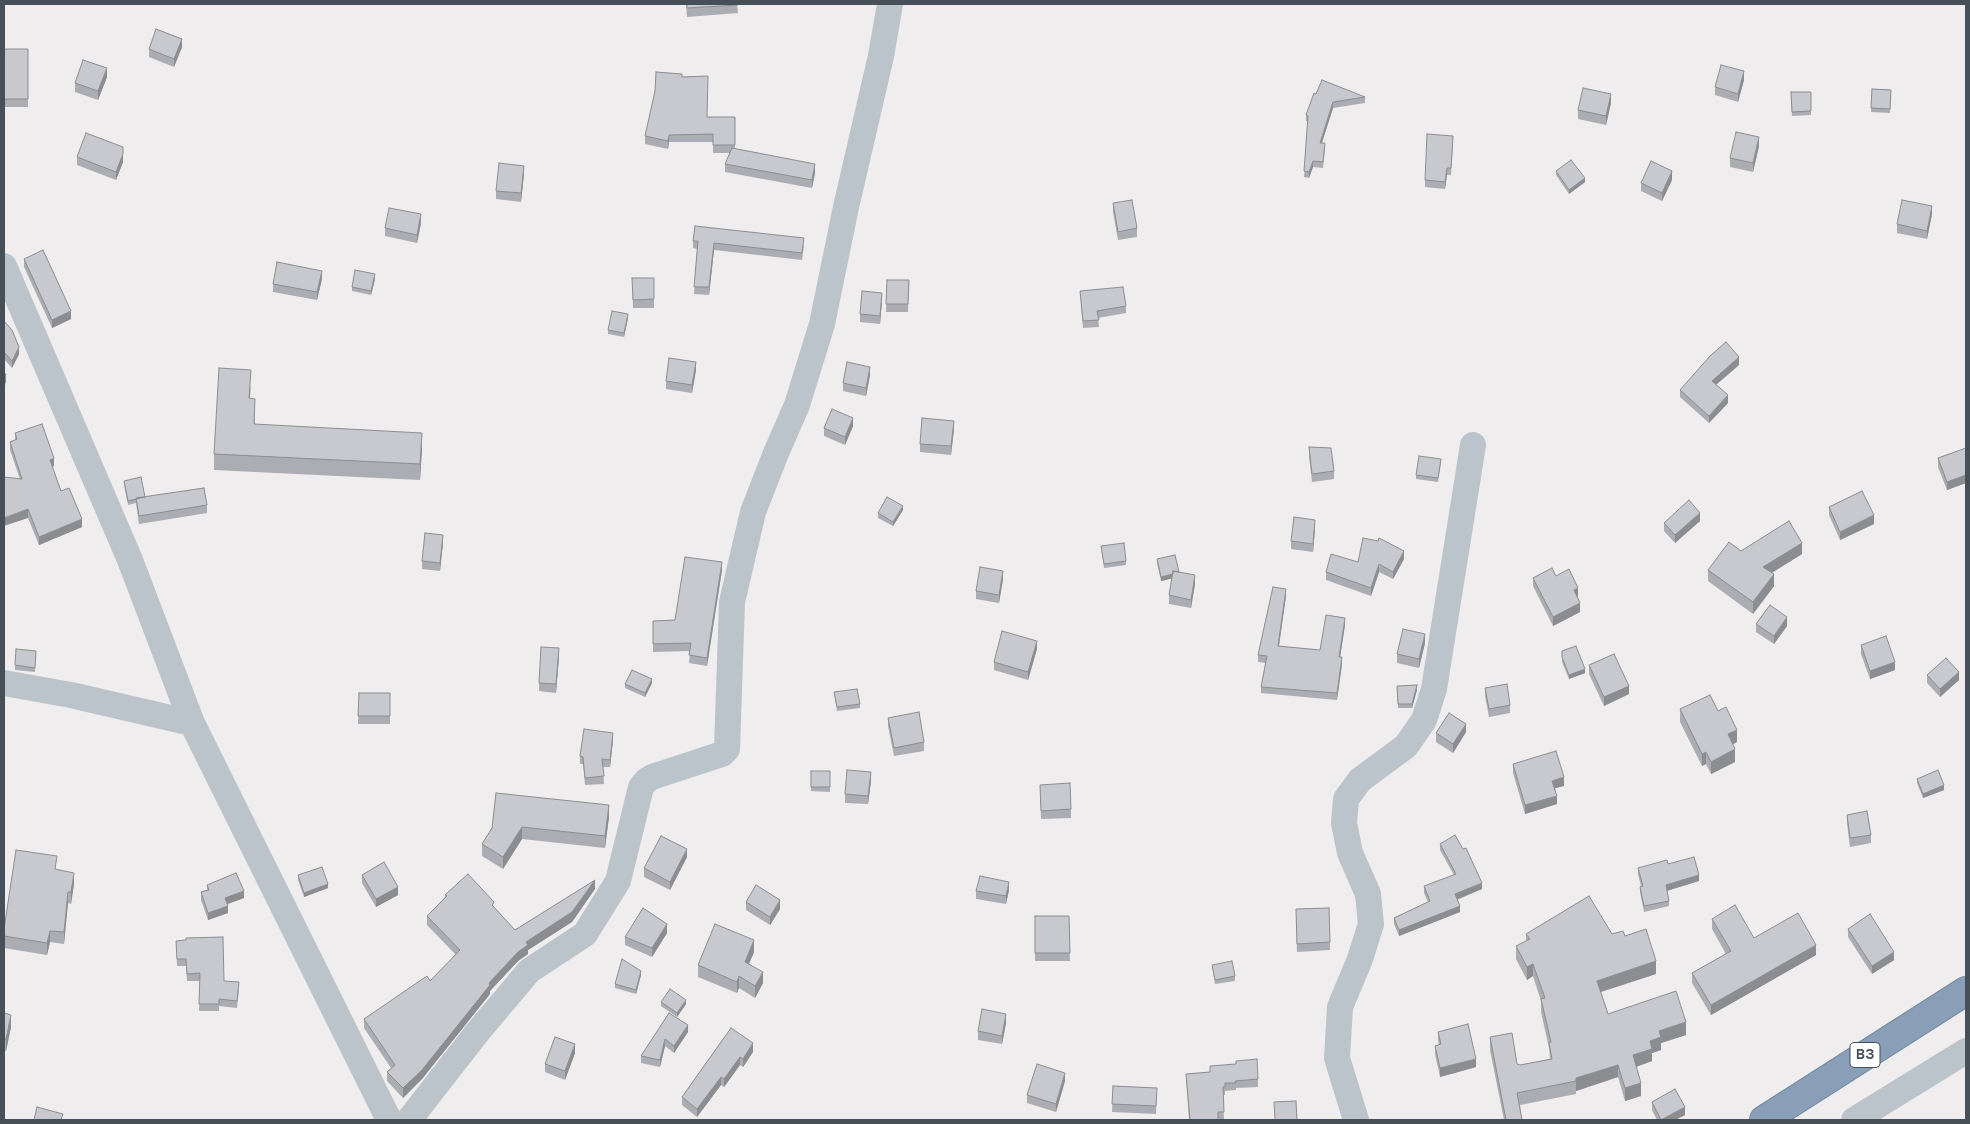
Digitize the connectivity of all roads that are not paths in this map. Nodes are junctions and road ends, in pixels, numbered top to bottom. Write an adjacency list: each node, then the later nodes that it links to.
1 (890, 4): 9 (street)
2 (4, 266): 5 (street)
3 (1473, 445): 10 (street)
4 (4, 683): 5 (street)
5 (192, 723): 8 (street)
6 (1966, 990): 11 (highway, B3)
7 (1966, 1051): 12 (street)
8 (389, 1120)
9 (409, 1120)
10 (1356, 1120)
11 (1764, 1120)
12 (1854, 1120)

